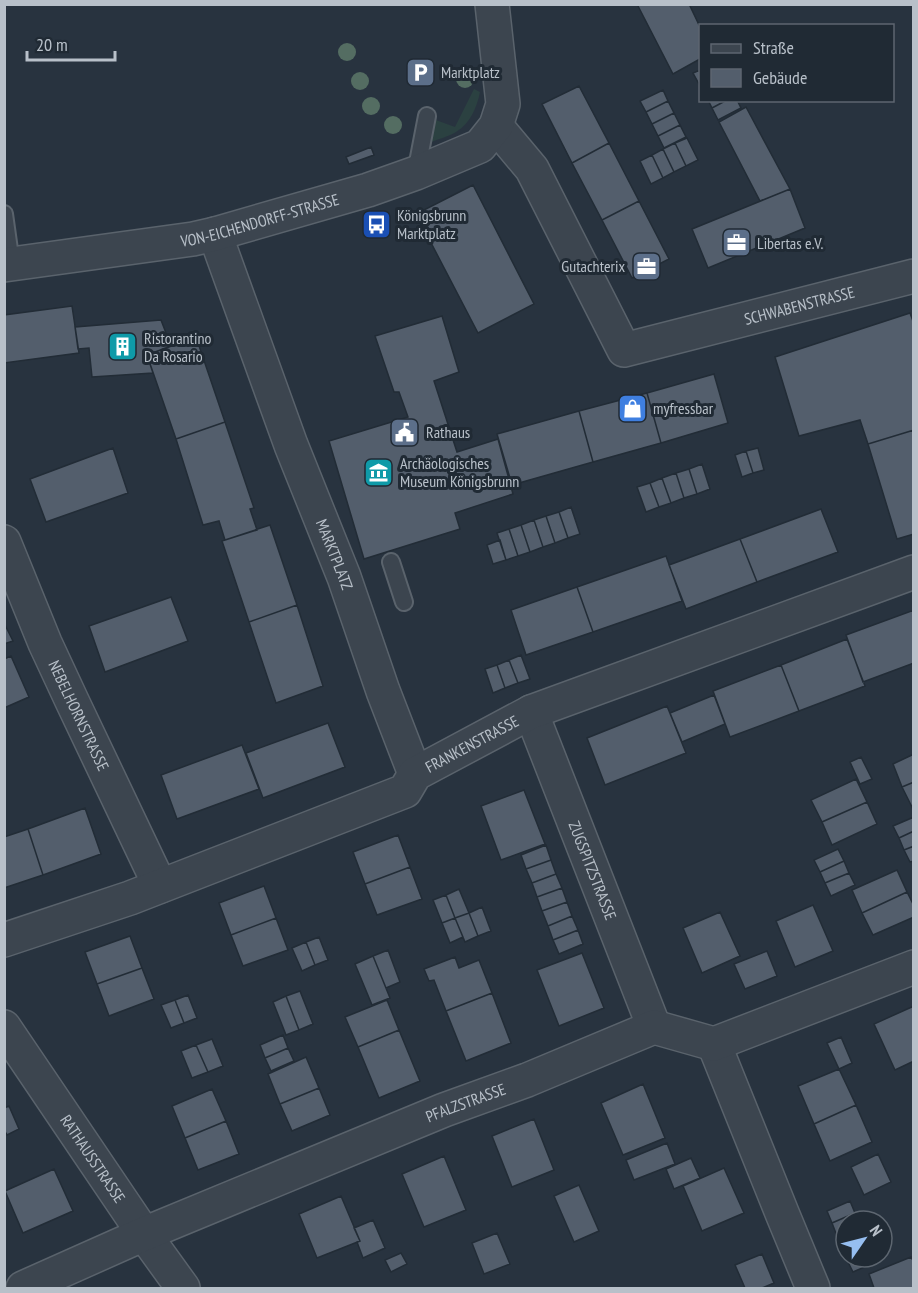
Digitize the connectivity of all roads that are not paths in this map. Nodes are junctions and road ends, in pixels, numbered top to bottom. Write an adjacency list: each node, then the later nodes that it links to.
1 (492, 4): 3 (street)
2 (427, 116): 4 (lane)
3 (496, 126): 4 (street, VON-EICHENDORFF-STRASSE); 8 (street, SCHWABENSTRASSE)
4 (416, 173): 6 (street, VON-EICHENDORFF-STRASSE)
5 (4, 214): 7 (lane)
6 (215, 234): 7 (street, VON-EICHENDORFF-STRASSE); 14 (street, MARKTPLATZ)
7 (8, 264)
8 (914, 276)
9 (4, 542): 15 (street, NEBELHORNSTRASSE)
10 (391, 562): 12 (lane)
11 (914, 572): 13 (street, FRANKENSTRASSE)
12 (404, 602)
13 (531, 712): 14 (street, FRANKENSTRASSE); 19 (street, ZUGSPITZSTRASSE)
14 (415, 774): 15 (street, FRANKENSTRASSE)
15 (160, 886): 16 (street, FRANKENSTRASSE)
16 (4, 940)
17 (914, 967): 20 (street)
18 (4, 1027): 21 (street, RATHAUSSTRASSE)
19 (654, 1027): 20 (street); 21 (street, PFALZSTRASSE)
20 (714, 1044): 24 (street)
21 (144, 1234): 22 (street, PFALZSTRASSE); 23 (street, RATHAUSSTRASSE)
22 (23, 1288)
23 (183, 1288)
24 (813, 1288)

